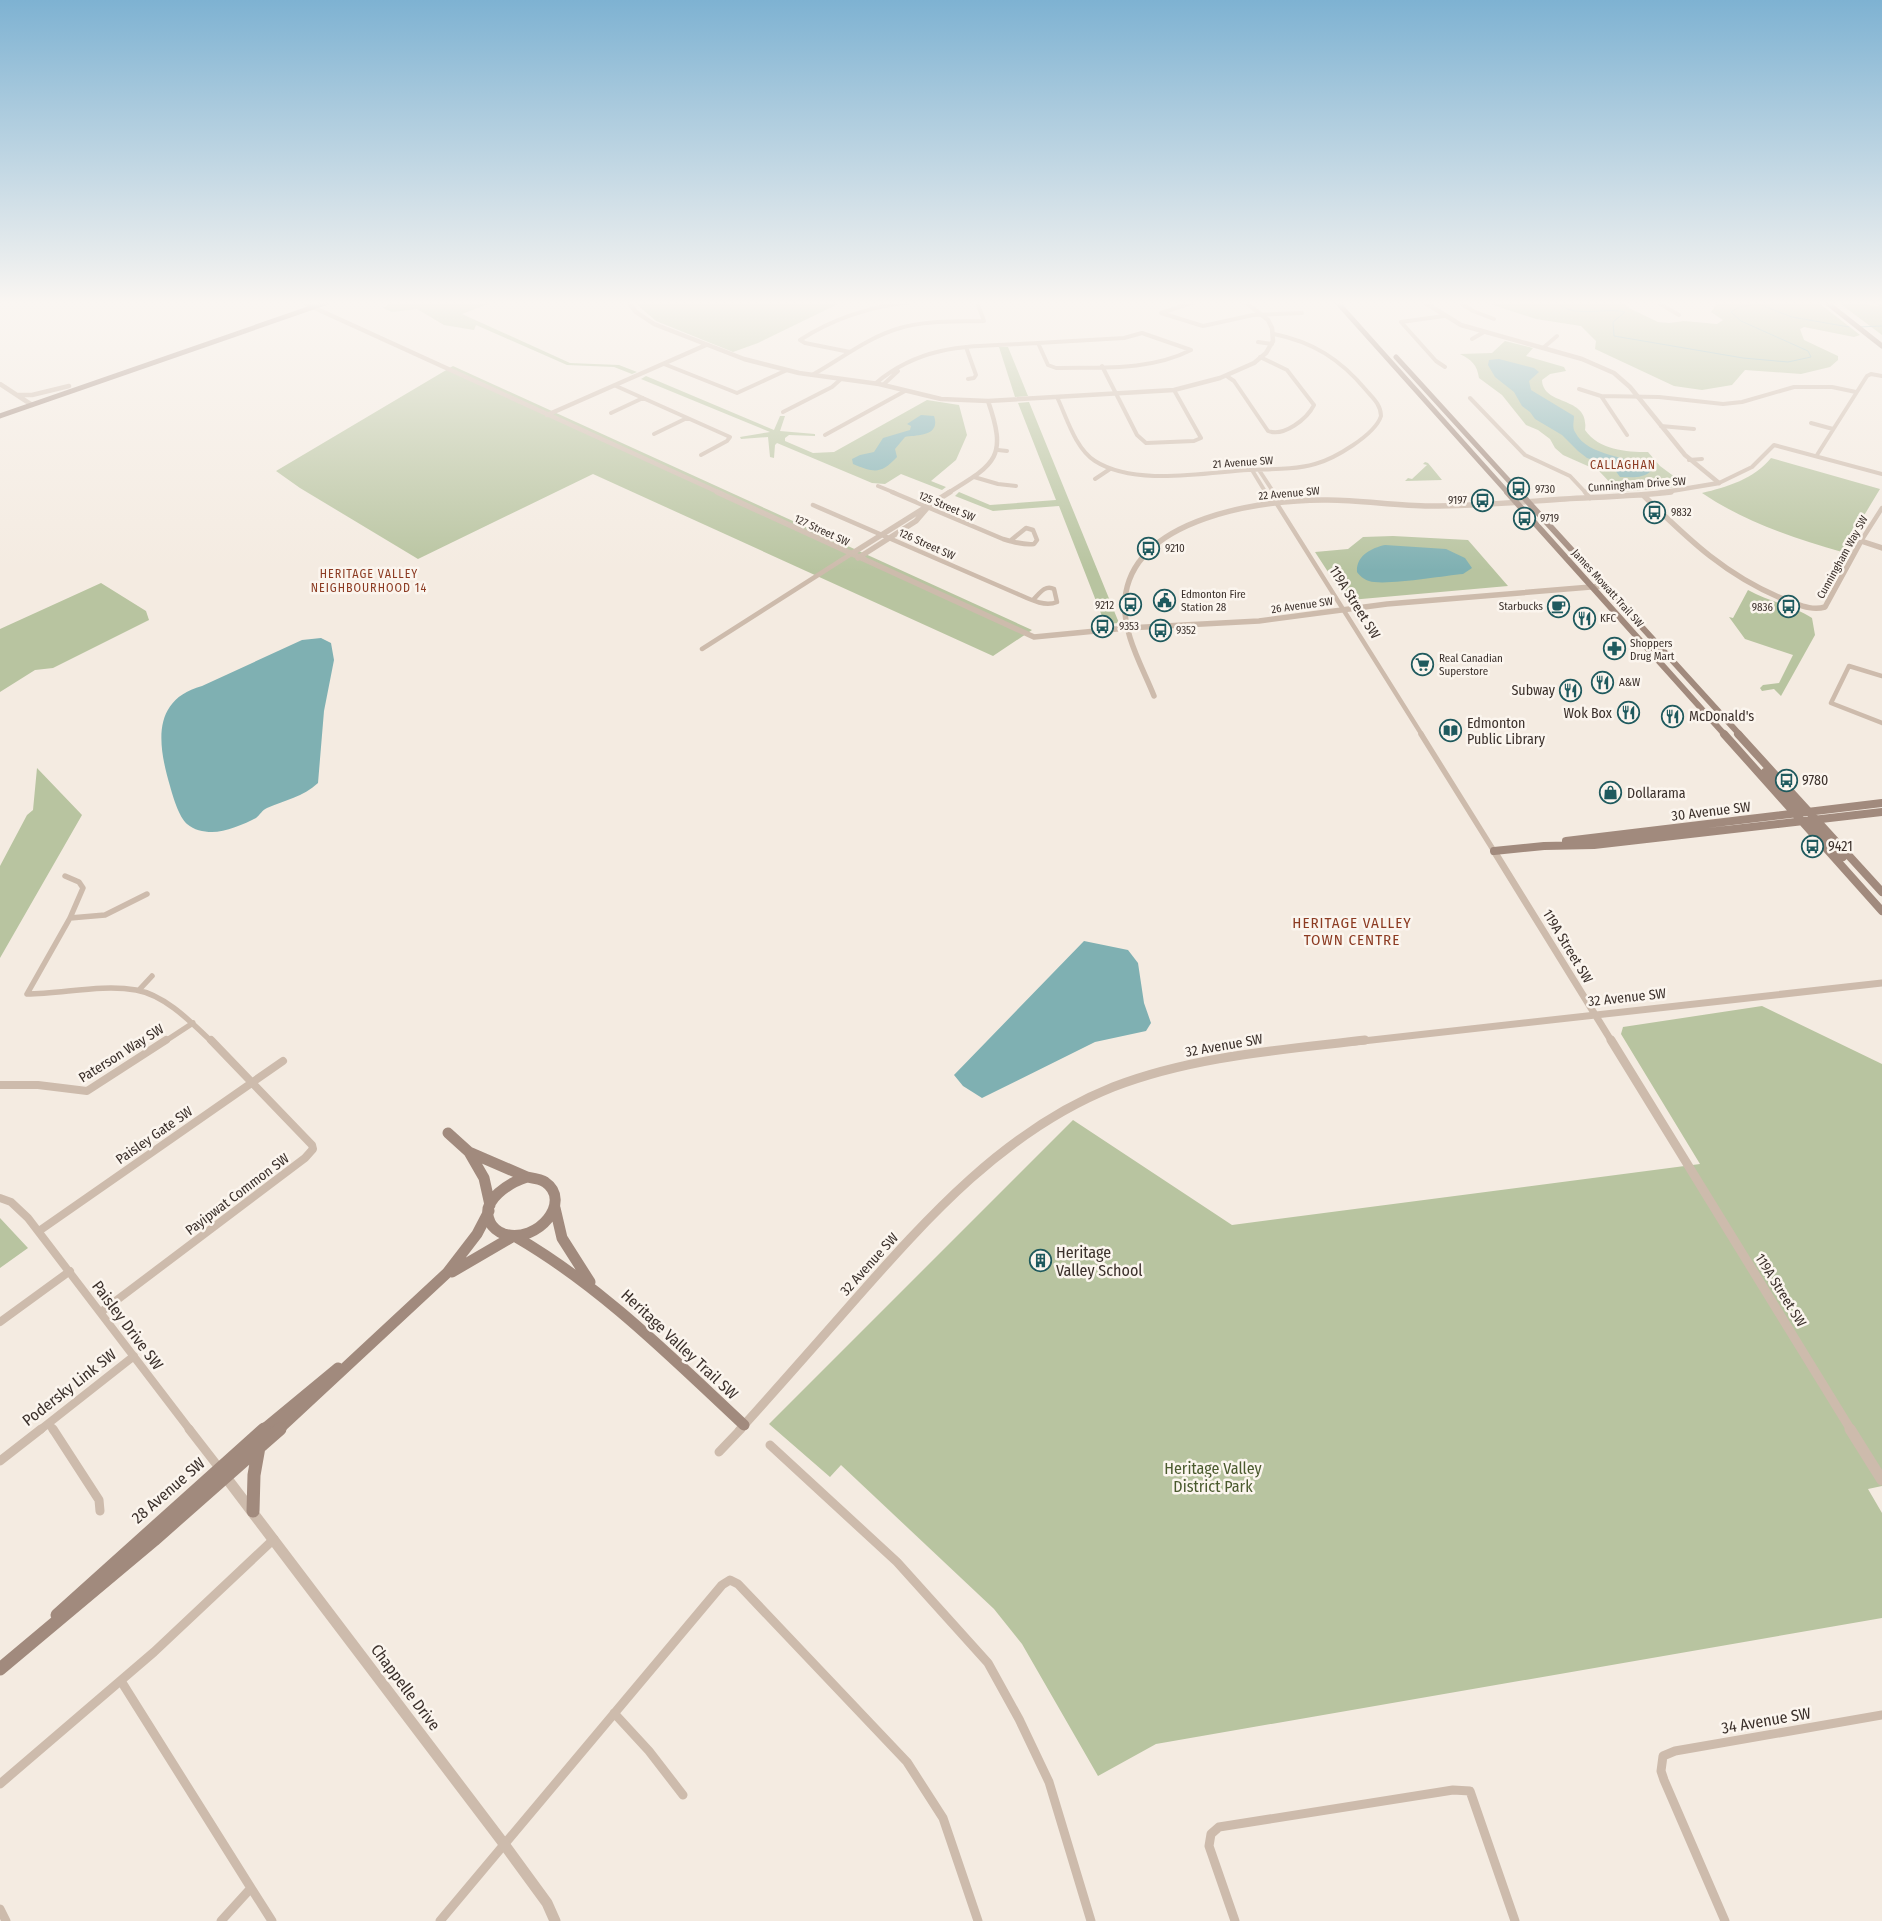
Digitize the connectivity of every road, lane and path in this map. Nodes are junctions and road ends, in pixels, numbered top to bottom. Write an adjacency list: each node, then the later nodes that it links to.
1 (12, 392): 25 (street)
2 (46, 392): 25 (street)
3 (53, 392): 31 (main road)
4 (70, 392): 33 (main road)
5 (498, 392): 37 (street, 127 Street SW)
6 (603, 392): 37 (street)
7 (605, 392): 39 (street)
8 (629, 392): 29 (street)
9 (823, 392): 35 (street)
10 (902, 392): 46 (street)
11 (912, 392): 32 (street)
12 (1142, 392): 24 (street)
13 (1175, 392): 24 (street)
14 (1241, 392): 15 (street)
15 (1303, 392)
16 (1368, 392): 56 (street, 21 Avenue SW)
17 (1417, 392): 65 (main road, James Mowatt Trail SW)
18 (1426, 392): 66 (main road, James Mowatt Trail SW)
19 (1587, 392): 26 (street)
20 (1634, 392): 27 (street)
21 (1780, 392): 22 (street); 27 (street)
22 (1783, 392)
23 (1856, 392): 44 (street)
24 (1116, 393): 28 (street)
25 (17, 395): 31 (street)
26 (1601, 396): 27 (street); 47 (street)
27 (1638, 396): 42 (street)
28 (1058, 397): 32 (street); 54 (street, 21 Avenue SW)
29 (643, 398): 36 (street); 40 (street)
30 (1470, 398): 64 (street)
31 (26, 401): 33 (street); 34 (main road)
32 (988, 402): 48 (street)
33 (32, 405): 38 (main road)
34 (0, 410)
35 (783, 412)
36 (611, 413)
37 (547, 415): 39 (street, 127 Street SW)
38 (0, 416)
39 (553, 417): 76 (street, 127 Street SW)
40 (687, 418): 45 (street); 50 (street)
41 (1811, 423): 44 (street)
42 (1661, 426): 43 (street); 53 (street)
43 (1694, 429)
44 (1833, 429): 51 (street)
45 (654, 434)
46 (825, 435)
47 (1627, 435)
48 (998, 450): 49 (street); 58 (street)
49 (1007, 451)
50 (701, 454)
51 (1817, 456): 57 (street, Cunningham Drive SW); 60 (street, Cunningham Drive SW)
52 (1702, 459): 53 (street, Cunningham Drive SW)
53 (1689, 460): 60 (street)
54 (1110, 469): 55 (street, 21 Avenue SW); 59 (street)
55 (1252, 470): 56 (street, 21 Avenue SW); 68 (street, 119A Street SW)
56 (1259, 470): 68 (street, 119A Street SW)
57 (1882, 474)
58 (974, 477): 62 (street); 69 (street)
59 (1095, 479)
60 (1719, 483): 63 (street, Cunningham Drive SW)
61 (878, 486): 69 (street, 125 Street SW)
62 (1016, 486)
63 (1643, 495): 64 (street, Cunningham Drive SW); 74 (street, Cunningham Way SW)
64 (1590, 498): 66 (street, Cunningham Drive SW)
65 (1516, 502): 66 (street, 22 Avenue SW); 68 (street, 22 Avenue SW); 77 (main road, James Mowatt Trail SW)
66 (1525, 502): 79 (main road, James Mowatt Trail SW)
67 (813, 504): 71 (street, 126 Street SW)
68 (1277, 504): 82 (street, 119A Street SW); 83 (street, 22 Avenue SW)
69 (928, 507): 71 (street); 72 (street); 73 (street, 125 Street SW)
70 (1882, 508): 74 (street, Cunningham Way SW)
71 (881, 535): 72 (street, 126 Street SW); 76 (street)
72 (889, 538): 78 (street); 81 (street, 126 Street SW)
73 (1010, 541): 73 (street, 125 Street SW)
74 (1860, 541): 75 (street)
75 (1882, 548)
76 (851, 554): 78 (street, 127 Street SW); 86 (street)
77 (1562, 554): 79 (main road); 80 (main road, James Mowatt Trail SW)
78 (858, 558): 85 (street, 127 Street SW)
79 (1603, 586): 80 (street, 26 Avenue SW); 88 (main road, James Mowatt Trail SW)
80 (1590, 587): 82 (street, 26 Avenue SW); 84 (main road, James Mowatt Trail SW)
81 (1033, 600): 81 (street, 126 Street SW)
82 (1343, 610): 83 (street, 26 Avenue SW); 96 (street, 119A Street SW)
83 (1127, 628): 85 (street, 26 Avenue SW); 90 (street, 22 Avenue SW)
84 (1632, 631): 88 (main road); 89 (main road, James Mowatt Trail SW)
85 (1034, 637)
86 (702, 649)
87 (1882, 676): 91 (street)
88 (1700, 690): 92 (main road, James Mowatt Trail SW)
89 (1686, 691): 92 (main road); 95 (main road, James Mowatt Trail SW)
90 (1154, 696)
91 (1882, 723)
92 (1765, 761): 95 (main road, James Mowatt Trail SW)
93 (1882, 803): 95 (main road, 30 Avenue SW)
94 (1882, 812): 95 (main road, 30 Avenue SW)
95 (1805, 816): 96 (main road, 30 Avenue SW); 98 (main road, James Mowatt Trail SW); 98 (main road); 100 (main road, James Mowatt Trail SW)
96 (1494, 851): 105 (street, 119A Street SW)
97 (65, 876): 101 (street)
98 (1882, 892)
99 (147, 894): 101 (street)
100 (1882, 911)
101 (70, 918): 104 (street)
102 (152, 976): 104 (street)
103 (1882, 983): 105 (street, 32 Avenue SW)
104 (139, 990): 106 (street)
105 (1594, 1015): 126 (street, 32 Avenue SW); 132 (street, 119A Street SW)
106 (193, 1023): 108 (street); 109 (street, Paterson Way SW)
107 (283, 1061): 108 (street, Paisley Gate SW)
108 (251, 1083): 116 (street, Paisley Gate SW); 121 (street, Payipwat Common SW)
109 (0, 1085)
110 (448, 1133): 111 (main road)
111 (469, 1152): 112 (main road); 115 (main road)
112 (527, 1178): 114 (main road); 115 (main road)
113 (0, 1198): 116 (street, Paisley Drive SW)
114 (555, 1206): 117 (main road); 120 (main road, Heritage Valley Trail SW)
115 (490, 1208): 117 (main road); 119 (main road, 28 Avenue SW)
116 (39, 1231): 118 (street, Paisley Drive SW)
117 (514, 1237): 119 (main road, 28 Avenue SW); 120 (main road, Heritage Valley Trail SW)
118 (70, 1271): 121 (street, Paisley Drive SW); 122 (street)
119 (444, 1278): 124 (main road, 28 Avenue SW)
120 (593, 1287): 126 (main road, Heritage Valley Trail SW)
121 (101, 1312): 123 (street, Paisley Drive SW)
122 (0, 1322)
123 (134, 1356): 125 (street, Podersky Link SW); 131 (street, Paisley Drive SW)
124 (355, 1356): 128 (main road, 28 Avenue SW); 131 (main road, 28 Avenue SW)
125 (49, 1423): 130 (street, Podersky Link SW); 133 (street)
126 (744, 1425): 129 (street, 32 Avenue SW)
127 (770, 1445): 151 (street)
128 (259, 1447): 131 (main road, 28 Avenue SW); 134 (main road)
129 (719, 1452)
130 (0, 1461)
131 (222, 1472): 134 (street, Chappelle Drive); 136 (main road, 28 Avenue SW)
132 (1882, 1480)
133 (100, 1511)
134 (252, 1511): 135 (street, Chappelle Drive)
135 (274, 1539): 137 (street); 142 (street, Chappelle Drive)
136 (0, 1669)
137 (121, 1681): 140 (street); 143 (street)
138 (614, 1713): 141 (street); 142 (street); 150 (street)
139 (1882, 1715): 154 (street, 34 Avenue SW)
140 (0, 1784)
141 (682, 1795)
142 (504, 1844): 148 (street); 149 (street, Chappelle Drive)
143 (251, 1888): 146 (street); 147 (street)
144 (0, 1909): 145 (street)
145 (6, 1921)
146 (221, 1921)
147 (272, 1921)
148 (440, 1921)
149 (555, 1921)
150 (978, 1921)
151 (1091, 1921)
152 (1235, 1921): 153 (street)
153 (1515, 1921)
154 (1725, 1921)

